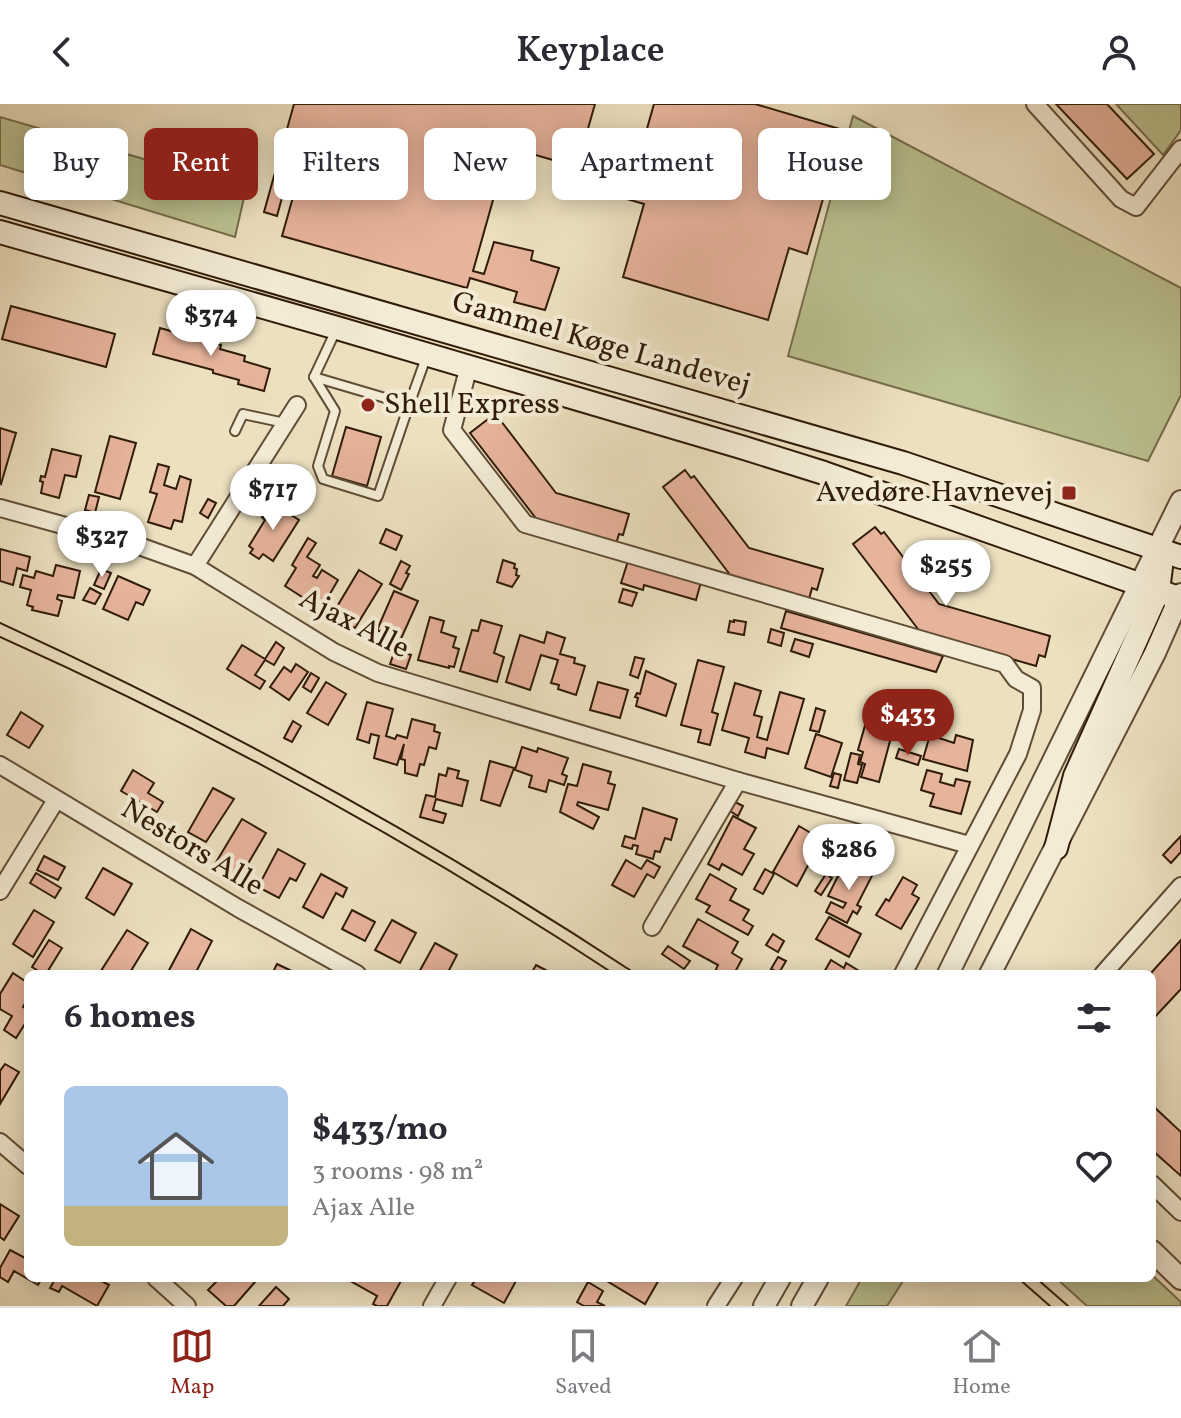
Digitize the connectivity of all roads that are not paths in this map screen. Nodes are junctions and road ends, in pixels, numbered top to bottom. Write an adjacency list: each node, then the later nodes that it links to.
1 (1035, 104): 2 (street)
2 (1181, 149)
3 (0, 203): 15 (main road, Gammel Køge Landevej)
4 (0, 232): 5 (main road, Gammel Køge Landevej)
5 (337, 328): 6 (main road, Gammel Køge Landevej); 8 (lane)
6 (427, 354): 7 (main road, Gammel Køge Landevej); 10 (lane)
7 (469, 366): 17 (main road, Gammel Køge Landevej); 21 (street, Gammel Køge Landevej)
8 (314, 377): 10 (lane); 10 (lane)
9 (297, 405): 11 (street)
10 (409, 405)
11 (285, 423): 12 (lane); 16 (street)
12 (235, 431)
13 (1181, 501): 15 (street)
14 (0, 508): 16 (street, Ajax Alle)
15 (1174, 551): 17 (main road)
16 (195, 566): 19 (street, Ajax Alle)
17 (1168, 593): 22 (main road); 29 (street)
18 (0, 765): 20 (street, Nestors Alle)
19 (738, 781): 21 (street, Ajax Alle); 25 (street)
20 (56, 800): 24 (street); 27 (street, Nestors Alle)
21 (969, 845): 28 (street)
22 (1056, 848): 26 (street)
23 (1181, 886): 32 (street)
24 (0, 891)
25 (652, 927)
26 (1003, 951): 30 (street); 31 (street)
27 (350, 970)
28 (905, 970)
29 (950, 970)
30 (992, 970)
31 (1000, 970)
32 (1107, 970)
33 (0, 1142): 34 (street)
34 (24, 1163)
35 (1156, 1188): 36 (street)
36 (1181, 1212)
37 (1156, 1255): 38 (street)
38 (1181, 1279)
39 (160, 1282): 45 (street)
40 (182, 1282): 45 (street)
41 (446, 1282): 47 (street)
42 (731, 1282): 48 (street)
43 (778, 1282): 49 (street)
44 (816, 1282): 50 (street)
45 (172, 1293): 46 (street)
46 (187, 1306)
47 (432, 1306)
48 (716, 1306)
49 (764, 1306)
50 (802, 1306)

